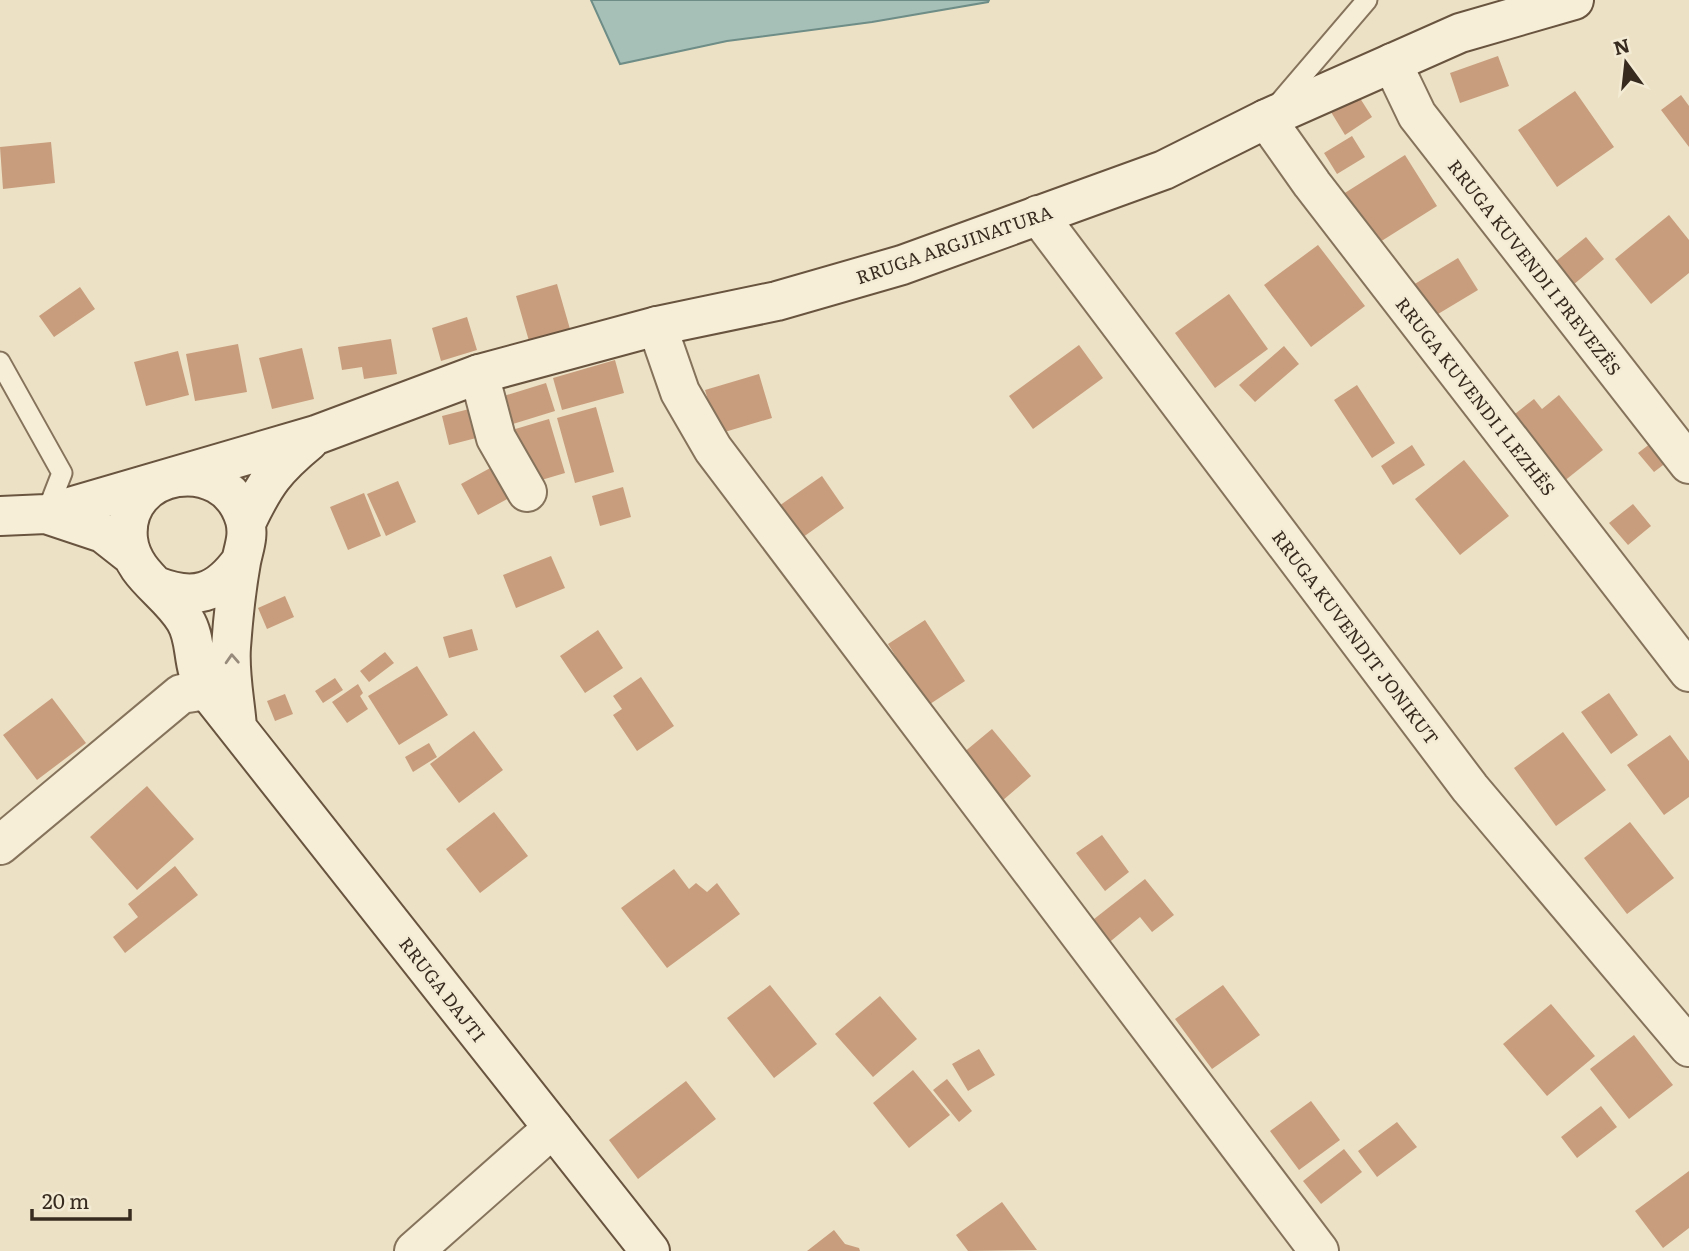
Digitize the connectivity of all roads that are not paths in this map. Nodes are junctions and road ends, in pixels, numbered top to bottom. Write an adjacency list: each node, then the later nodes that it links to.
1 (1367, 0): 4 (lane)
2 (1574, 0): 3 (street, RRUGA ARGJINATURA)
3 (1392, 63): 4 (street, RRUGA ARGJINATURA); 10 (street, RRUGA KUVENDI I PREVEZËS)
4 (1266, 119): 5 (street, RRUGA ARGJINATURA); 19 (street, RRUGA KUVENDI I LEZHËS)
5 (1038, 215): 6 (street, RRUGA ARGJINATURA); 23 (street, RRUGA KUVENDIT JONIKUT)
6 (657, 326): 8 (street, RRUGA ARGJINATURA); 27 (street)
7 (0, 362): 13 (lane)
8 (480, 374): 9 (street, RRUGA ARGJINATURA); 12 (street)
9 (316, 435): 11 (street, RRUGA ARGJINATURA); 15 (street)
10 (1689, 464)
11 (172, 477): 13 (street, RRUGA ARGJINATURA); 15 (street); 16 (street)
12 (527, 492)
13 (46, 514): 14 (street); 16 (street)
14 (0, 516)
15 (246, 523): 17 (street)
16 (131, 555): 18 (street)
17 (241, 561): 18 (street); 21 (street, one-way to 17)
18 (156, 586): 20 (street)
19 (1689, 672)
20 (207, 690): 21 (street, RRUGA DAJTI); 22 (street)
21 (237, 727): 24 (street, RRUGA DAJTI)
22 (0, 845)
23 (1689, 1047)
24 (553, 1128): 25 (street); 26 (street, RRUGA DAJTI)
25 (414, 1251)
26 (650, 1251)
27 (1319, 1251)

